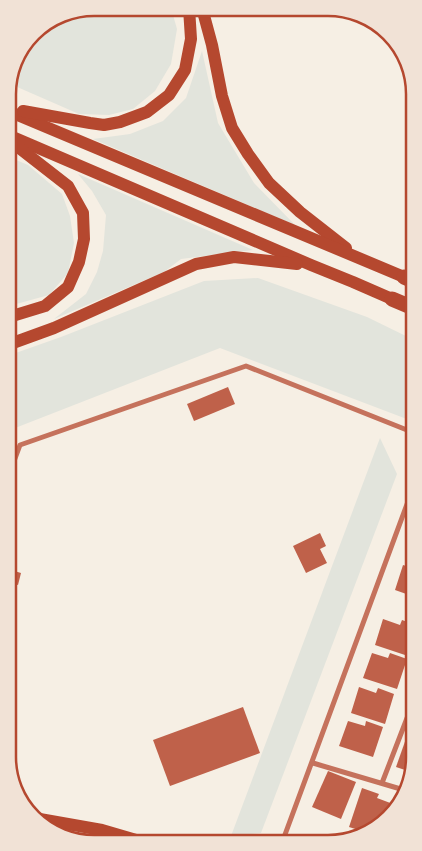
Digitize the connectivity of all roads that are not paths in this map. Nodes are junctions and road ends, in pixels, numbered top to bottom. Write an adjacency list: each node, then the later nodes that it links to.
1 (190, 16): 3 (main road)
2 (204, 16): 7 (main road)
3 (16, 111)
4 (16, 113): 7 (main road)
5 (16, 138): 8 (main road)
6 (16, 146): 12 (main road)
7 (364, 261): 9 (main road)
8 (311, 265): 10 (main road); 13 (main road)
9 (406, 277)
10 (392, 299): 11 (highway)
11 (406, 305)
12 (16, 315)
13 (16, 342)
14 (406, 430): 15 (street)
15 (16, 456)
16 (406, 507): 18 (street)
17 (406, 721): 19 (street)
18 (312, 763): 19 (street); 23 (street)
19 (382, 783): 20 (street)
20 (399, 788)
21 (50, 821): 22 (main road)
22 (119, 835)
23 (285, 835)

